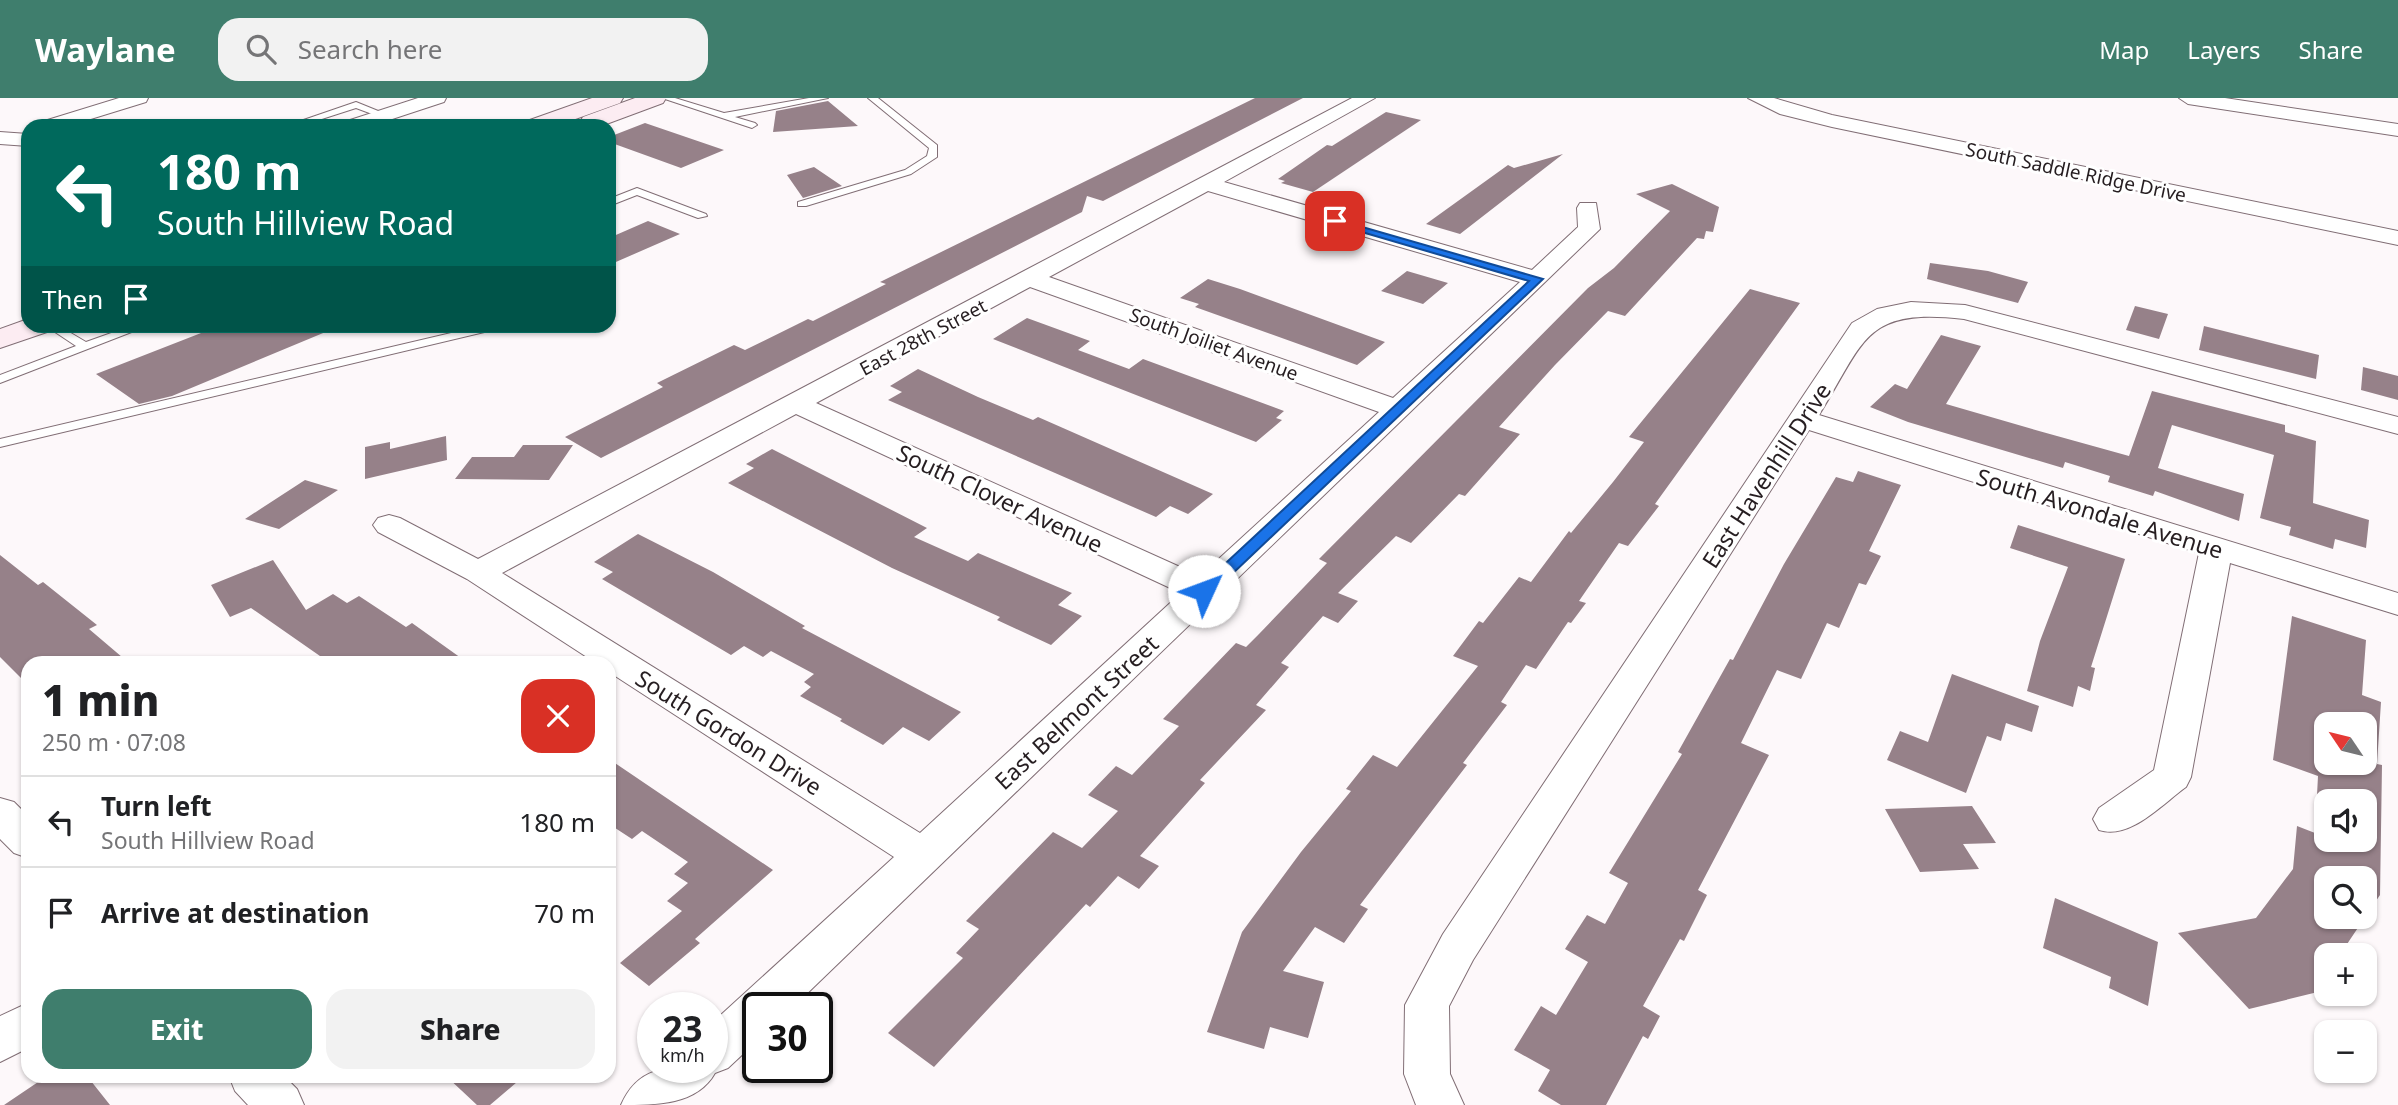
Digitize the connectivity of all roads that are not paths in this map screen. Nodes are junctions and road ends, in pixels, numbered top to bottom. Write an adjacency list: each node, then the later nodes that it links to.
1 (139, 98): 14 (street)
2 (437, 98): 12 (street)
3 (612, 98): 17 (main road)
4 (655, 98): 18 (main road)
5 (666, 98): 13 (lane)
6 (824, 98): 13 (lane)
7 (872, 98): 23 (lane)
8 (1366, 98): 21 (street, East 28th Street)
9 (1757, 98): 26 (street, South Saddle Ridge Drive)
10 (2188, 98): 11 (street)
11 (2231, 100): 20 (street)
12 (383, 116): 15 (lane); 16 (street)
13 (724, 116): 19 (lane)
14 (71, 119)
15 (313, 119)
16 (373, 119)
17 (554, 119)
18 (598, 119)
19 (752, 125)
20 (2398, 130)
21 (1208, 184): 27 (street, East 28th Street); 28 (street)
22 (616, 199): 25 (lane)
23 (802, 204)
24 (1588, 208): 28 (street, East Belmont Street)
25 (702, 216)
26 (2398, 238)
27 (1031, 279): 38 (street, East 28th Street); 39 (street, South Joiliet Avenue)
28 (1538, 279): 39 (street, East Belmont Street)
29 (21, 312): 30 (main road)
30 (0, 319)
31 (21, 332): 35 (main road)
32 (63, 333): 36 (lane)
33 (122, 333): 36 (lane)
34 (466, 333): 42 (lane)
35 (0, 339)
36 (85, 347): 37 (lane)
37 (0, 379)
38 (797, 404): 45 (street, East 28th Street); 46 (street, South Clover Avenue)
39 (1398, 409): 46 (street, East Belmont Street)
40 (1802, 419): 41 (street, East Havenhill Drive); 44 (street, South Avondale Avenue); 63 (street, East Havenhill Drive)
41 (2398, 426)
42 (0, 443)
43 (390, 525): 45 (street, South Gordon Drive)
44 (2216, 550): 47 (street, South Avondale Avenue); 51 (street)
45 (478, 572): 48 (street, South Gordon Drive)
46 (1204, 591): 53 (street, East Belmont Street)
47 (2398, 604)
48 (610, 656)
49 (616, 660): 53 (street, South Gordon Drive)
50 (0, 813): 52 (street)
51 (2113, 819)
52 (21, 835)
53 (923, 855): 54 (street, East Belmont Street)
54 (779, 992)
55 (742, 1026): 57 (street, East Belmont Street)
56 (21, 1028): 58 (street)
57 (728, 1039)
58 (0, 1041)
59 (259, 1083): 61 (street)
60 (674, 1083): 62 (street)
61 (280, 1105)
62 (645, 1105)
63 (1440, 1105)

